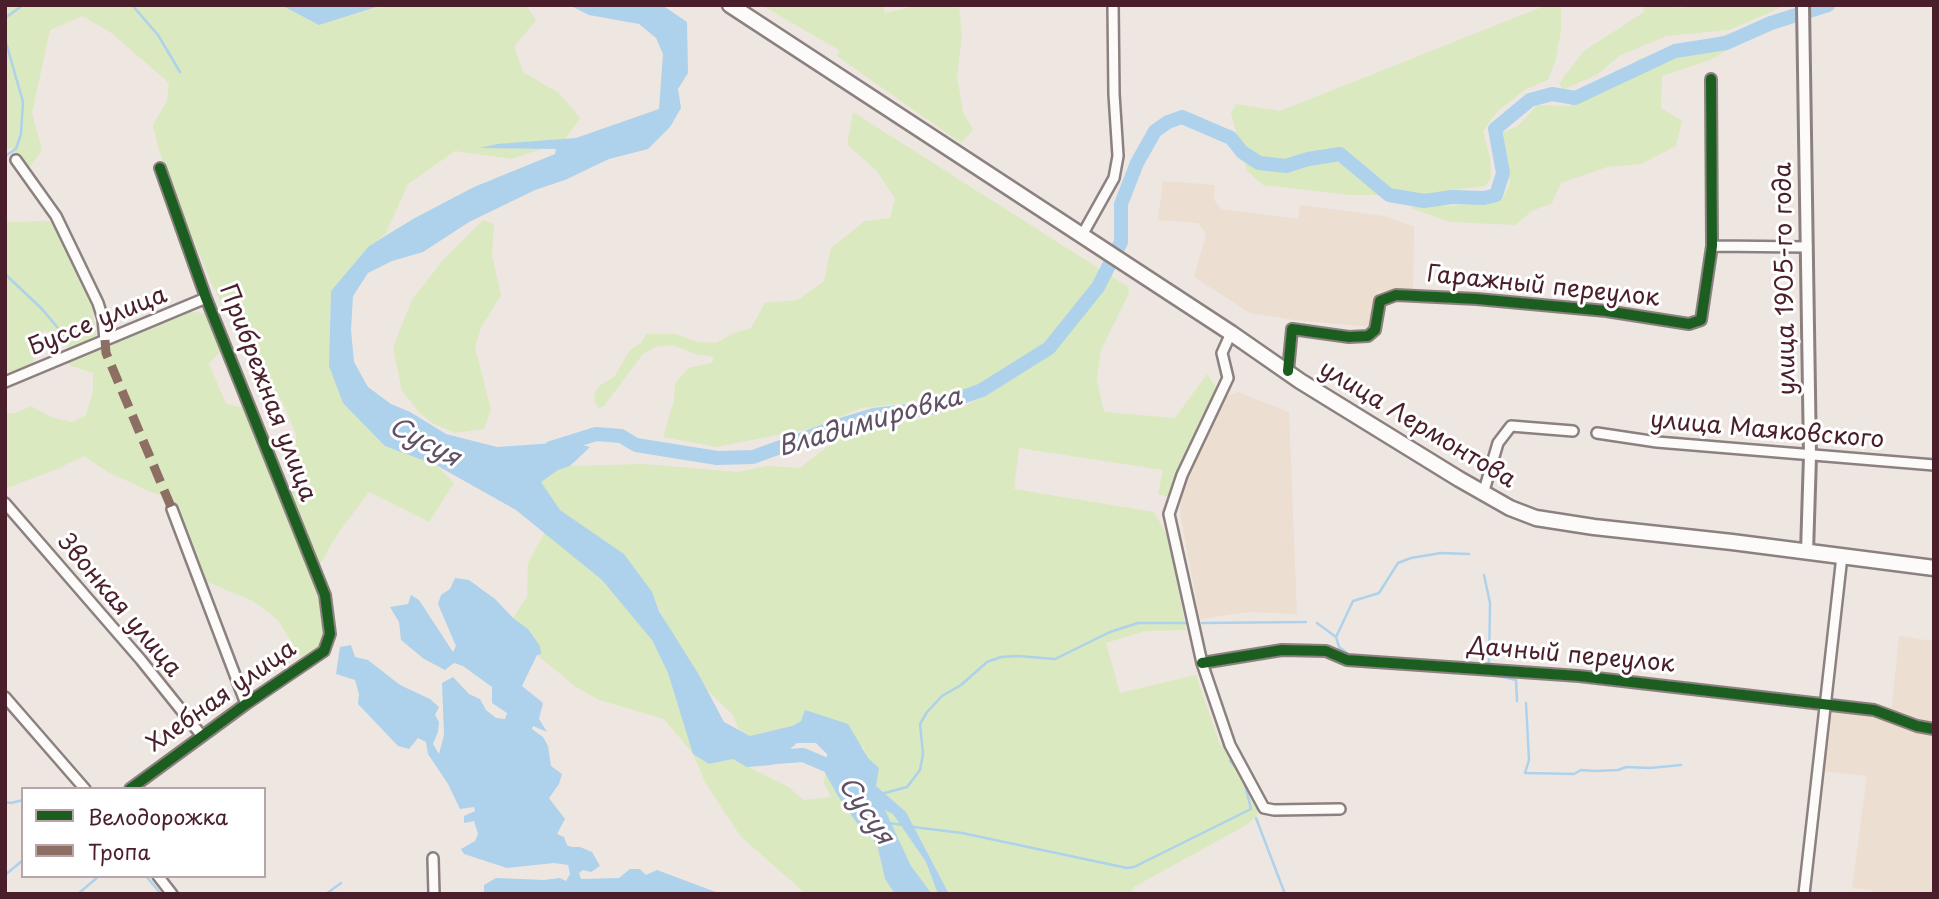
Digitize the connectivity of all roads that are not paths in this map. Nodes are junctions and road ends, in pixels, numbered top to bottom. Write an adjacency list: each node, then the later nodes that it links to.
1 (730, 5): 7 (highway, улица Лермонтова)
2 (1113, 5): 7 (street)
3 (1803, 5): 9 (street, улица 1905-го года)
4 (1711, 79): 8 (street)
5 (16, 160): 12 (street)
6 (160, 168): 10 (street, Прибрежная улица)
7 (1081, 237): 11 (highway, улица Лермонтова)
8 (1712, 246): 9 (street); 13 (street, Гаражный переулок)
9 (1807, 247): 17 (street, улица 1905-го года)
10 (206, 298): 12 (street, Буссе улица); 25 (street, Прибрежная улица)
11 (1231, 333): 13 (highway, улица Лермонтова); 26 (street)
12 (105, 340): 14 (street, Буссе улица)
13 (1288, 372): 19 (highway, улица Лермонтова)
14 (5, 382)
15 (1573, 431): 19 (street)
16 (1597, 433): 17 (street, улица Маяковского)
17 (1810, 456): 18 (street, улица Маяковского); 22 (street, улица 1905-го года)
18 (1934, 465)
19 (1483, 494): 22 (highway, улица Лермонтова)
20 (5, 503): 31 (street, Звонкая улица)
21 (172, 509): 28 (street)
22 (1807, 552): 23 (highway, улица Лермонтова)
23 (1842, 555): 24 (highway, улица Лермонтова); 29 (street)
24 (1934, 568)
25 (330, 634): 28 (street, Хлебная улица)
26 (1202, 663): 29 (street, Дачный переулок); 34 (street)
27 (5, 697): 32 (street)
28 (246, 704): 31 (street, Хлебная улица)
29 (1826, 705): 30 (street, Дачный переулок); 39 (street)
30 (1934, 729)
31 (202, 736): 33 (street, Хлебная улица)
32 (83, 787)
33 (133, 787)
34 (1340, 809)
35 (433, 858): 38 (street)
36 (160, 878): 37 (street)
37 (172, 894)
38 (434, 894)
39 (1804, 894)

